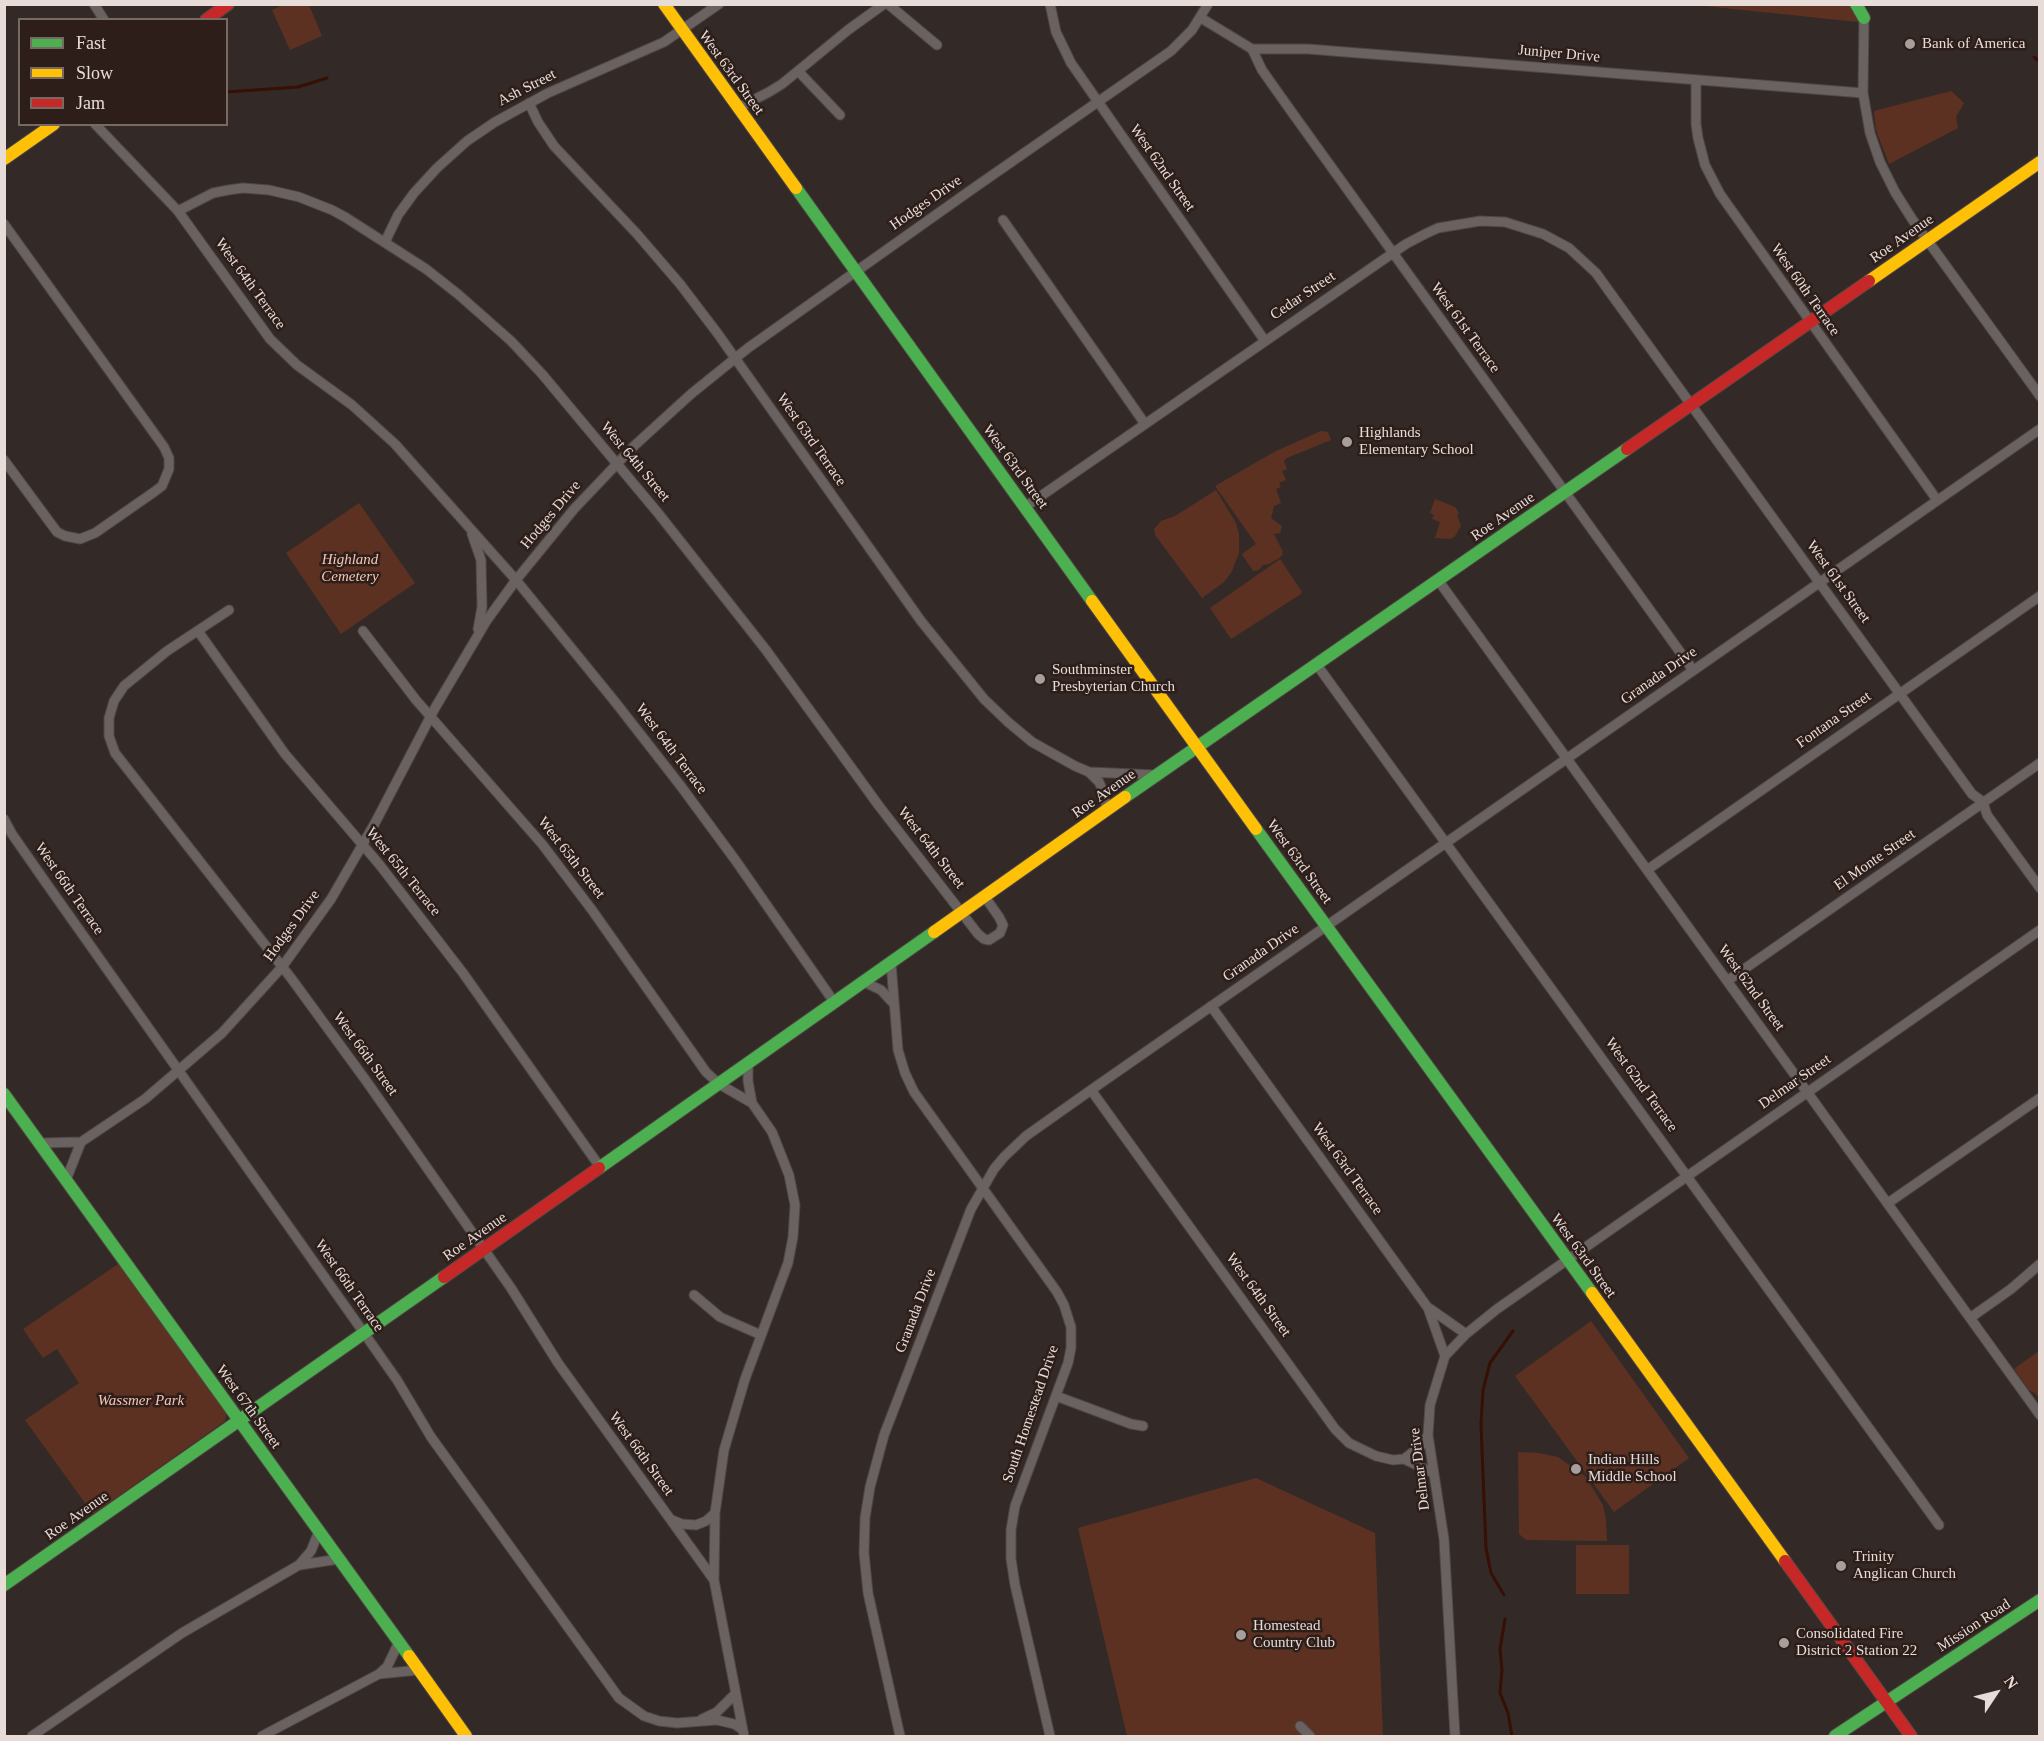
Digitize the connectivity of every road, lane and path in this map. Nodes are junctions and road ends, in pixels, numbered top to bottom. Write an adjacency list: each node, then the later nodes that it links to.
1 (94, 4): 10 (street)
2 (228, 4): 11 (main road)
3 (664, 4): 14 (main road, West 63rd Street)
4 (719, 4): 14 (street, Ash Street)
5 (886, 4): 15 (street); 17 (street)
6 (1050, 4): 20 (street, West 62nd Street)
7 (1208, 4): 12 (street, Hodges Drive)
8 (1856, 4): 13 (main road)
9 (1865, 4): 13 (street)
10 (103, 18)
11 (209, 18)
12 (1201, 18): 16 (street, West 61st Terrace); 20 (street, Hodges Drive)
13 (1864, 18): 19 (street)
14 (682, 30): 21 (street, Ash Street); 22 (main road, West 63rd Street)
15 (937, 45)
16 (1252, 49): 18 (street, Juniper Drive); 33 (street, West 61st Terrace)
17 (798, 71): 22 (street); 23 (street)
18 (1696, 80): 19 (street, Juniper Drive); 36 (street, West 60th Terrace)
19 (1863, 93): 31 (street)
20 (1098, 102): 34 (street, Hodges Drive); 37 (street, West 62nd Street)
21 (529, 103): 32 (street, Ash Street); 38 (street, West 63rd Terrace)
22 (738, 108): 34 (main road, West 63rd Street)
23 (840, 115)
24 (51, 126): 26 (main road)
25 (97, 126): 28 (street, West 64th Terrace)
26 (4, 159)
27 (2040, 162): 31 (main road, Roe Avenue)
28 (178, 211): 32 (street, West 64th Street); 48 (street, West 64th Terrace)
29 (1003, 220): 41 (street)
30 (4, 224): 43 (street)
31 (1927, 240): 36 (main road, Roe Avenue); 39 (street)
32 (385, 242): 44 (street, West 64th Street)
33 (1393, 253): 35 (street, Cedar Street); 37 (street, Cedar Street); 45 (street, West 61st Terrace)
34 (856, 271): 38 (street, Hodges Drive); 47 (main road, West 63rd Street)
35 (1610, 293): 40 (street, West 61st Street)
36 (1809, 322): 40 (main road, Roe Avenue); 46 (street, West 60th Terrace)
37 (1265, 340): 41 (street, Cedar Street)
38 (735, 358): 44 (street, Hodges Drive); 64 (street, West 63rd Terrace)
39 (2040, 396)
40 (1691, 405): 45 (main road, Roe Avenue); 51 (street, West 61st Street)
41 (1145, 424): 47 (street, Cedar Street)
42 (2040, 429): 46 (street, Granada Drive)
43 (4, 460)
44 (616, 463): 49 (street, Hodges Drive); 74 (street, West 64th Street)
45 (1565, 493): 50 (main road, Roe Avenue); 58 (street, West 61st Terrace)
46 (1937, 500): 51 (street, Granada Drive)
47 (1025, 507): 61 (main road, West 63rd Street)
48 (469, 526): 49 (street, West 64th Terrace); 56 (street, West 64th Terrace)
49 (516, 580): 56 (street, Hodges Drive); 81 (street, West 64th Terrace)
50 (1438, 580): 57 (main road, Roe Avenue); 62 (street, West 62nd Street)
51 (1819, 582): 58 (street, Granada Drive); 59 (street, West 61st Street)
52 (2040, 596): 59 (street, Fontana Street)
53 (229, 610): 54 (street)
54 (198, 631): 70 (street, West 65th Terrace); 78 (street, West 66th Street)
55 (363, 631): 60 (street, West 65th Street)
56 (477, 634): 60 (street, Hodges Drive)
57 (1317, 664): 61 (main road, Roe Avenue); 69 (street, West 62nd Terrace)
58 (1693, 670): 62 (street, Granada Drive)
59 (1899, 693): 66 (street, West 61st Street); 71 (street, Fontana Street)
60 (431, 717): 70 (street, Hodges Drive); 86 (street, West 65th Street)
61 (1197, 748): 65 (main road, Roe Avenue); 75 (main road, West 63rd Street)
62 (1567, 759): 69 (street, Granada Drive); 71 (street, West 62nd Street)
63 (2040, 763): 66 (street, El Monte Street)
64 (1089, 772): 65 (street, West 63rd Terrace); 67 (street)
65 (1156, 775): 67 (main road, Roe Avenue)
66 (1983, 802): 72 (street, West 61st Street); 79 (street, El Monte Street)
67 (1107, 810): 73 (main road, Roe Avenue)
68 (4, 819): 85 (street, West 66th Terrace)
69 (1448, 843): 75 (street, Granada Drive); 95 (street, West 62nd Terrace)
70 (363, 845): 78 (street, Hodges Drive); 94 (street, West 65th Terrace)
71 (1647, 870): 79 (street, West 62nd Street)
72 (2040, 888)
73 (985, 897): 74 (main road, Roe Avenue); 74 (street)
74 (962, 913): 77 (main road, Roe Avenue)
75 (1327, 925): 83 (street, Granada Drive); 100 (main road, West 63rd Street)
76 (2040, 930): 88 (street, Delmar Street)
77 (891, 963): 80 (main road, Roe Avenue); 82 (street, South Homestead Drive)
78 (282, 967): 85 (street, Hodges Drive); 99 (street, West 66th Street)
79 (1727, 981): 88 (street, West 62nd Street)
80 (864, 982): 81 (main road, Roe Avenue); 82 (street)
81 (834, 1002): 84 (main road, Roe Avenue)
82 (894, 1004): 97 (street, South Homestead Drive)
83 (1211, 1006): 87 (street, Granada Drive); 103 (street, West 63rd Terrace)
84 (748, 1064): 86 (main road, Roe Avenue); 91 (street, West 65th Street)
85 (179, 1071): 92 (street, Hodges Drive); 105 (street, West 66th Terrace)
86 (719, 1084): 91 (street, West 65th Street); 94 (main road, Roe Avenue)
87 (1091, 1090): 97 (street, Granada Drive); 114 (street, West 64th Street)
88 (1807, 1092): 95 (street, Delmar Street); 98 (street, West 62nd Street)
89 (4, 1094): 93 (main road, West 67th Street)
90 (2040, 1098): 98 (street)
91 (752, 1103): 107 (street, West 65th Street)
92 (81, 1142): 93 (street); 96 (street)
93 (39, 1143): 96 (main road, West 67th Street)
94 (600, 1167): 99 (main road, Roe Avenue)
95 (1688, 1175): 100 (street, Delmar Street); 118 (street, West 62nd Terrace)
96 (66, 1180): 111 (main road, West 67th Street)
97 (983, 1189): 109 (street, South Homestead Drive); 136 (street, Granada Drive)
98 (1888, 1203): 104 (street, West 62nd Street)
99 (484, 1249): 105 (main road, Roe Avenue); 117 (street, West 66th Street)
100 (1567, 1259): 106 (street, Delmar Drive); 129 (main road, West 63rd Street)
101 (2040, 1264): 104 (street)
102 (694, 1295): 107 (street)
103 (1428, 1308): 106 (street); 108 (street, West 63rd Terrace)
104 (1970, 1318): 110 (street, West 62nd Street)
105 (364, 1333): 111 (main road, Roe Avenue); 130 (street, West 66th Terrace)
106 (1466, 1334): 108 (street, Delmar Drive)
107 (761, 1335): 116 (street, West 65th Street)
108 (1445, 1356): 113 (street, Delmar Drive)
109 (1056, 1396): 112 (street); 137 (street, South Homestead Drive)
110 (2040, 1415)
111 (240, 1421): 119 (main road, West 67th Street); 123 (main road, Roe Avenue)
112 (1143, 1426)
113 (1428, 1435): 114 (street); 115 (street, Delmar Drive)
114 (1404, 1459): 115 (street, West 64th Street)
115 (1433, 1473): 139 (street, Delmar Drive)
116 (715, 1513): 117 (street, West 66th Street); 122 (street, West 65th Street)
117 (670, 1519): 122 (street, West 66th Street)
118 (1939, 1525)
119 (319, 1531): 120 (main road, West 67th Street); 121 (street)
120 (339, 1559): 121 (street); 125 (main road, West 67th Street)
121 (299, 1565): 133 (street)
122 (714, 1580): 128 (street, West 66th Street)
123 (5, 1583)
124 (2040, 1600): 129 (main road, Mission Road)
125 (399, 1642): 126 (main road, West 67th Street); 127 (street)
126 (419, 1670): 127 (street); 135 (main road, West 67th Street)
127 (379, 1674): 134 (street)
128 (735, 1694): 130 (street, West 66th Terrace); 132 (street, West 66th Street)
129 (1886, 1701): 140 (main road, Mission Road); 141 (main road, West 63rd Street)
130 (700, 1720): 132 (street, West 66th Terrace)
131 (1300, 1726): 138 (street)
132 (743, 1733)
133 (32, 1737)
134 (262, 1737)
135 (466, 1737)
136 (900, 1737)
137 (1050, 1737)
138 (1310, 1737)
139 (1455, 1737)
140 (1835, 1737)
141 (1911, 1737)

